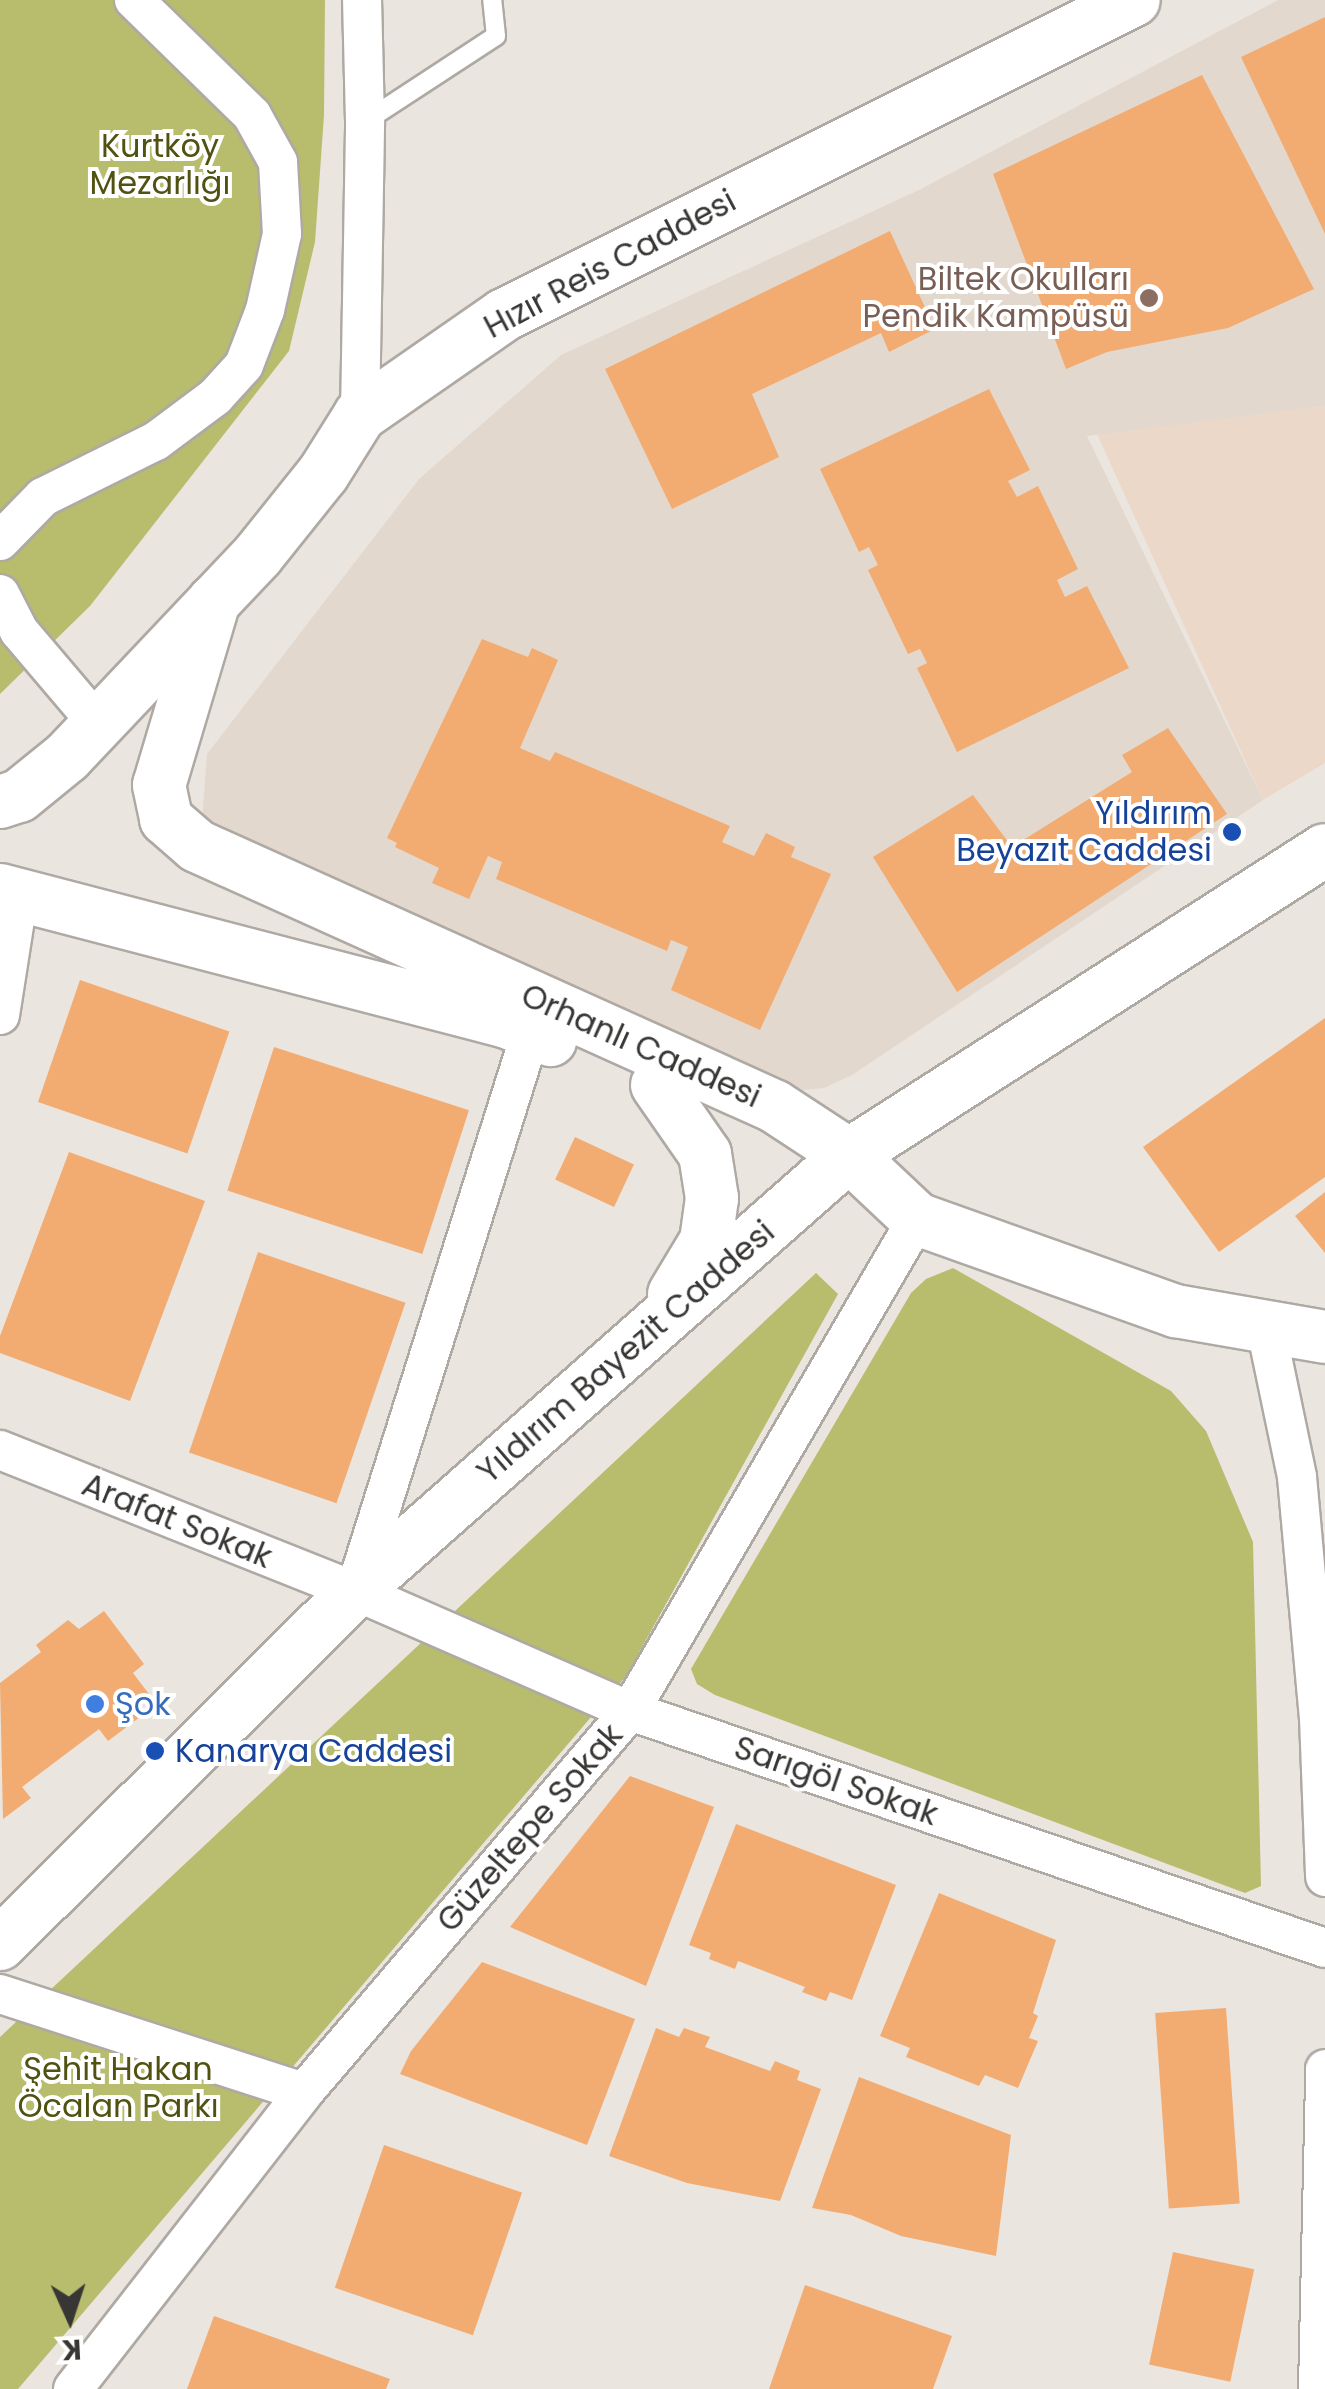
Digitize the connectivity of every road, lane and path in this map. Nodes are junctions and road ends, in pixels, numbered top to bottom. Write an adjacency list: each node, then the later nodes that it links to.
1 (134, 0): 7 (street)
2 (362, 0): 5 (street)
3 (492, 0): 5 (lane)
4 (1134, 0): 6 (street, Hızır Reis Caddesi)
5 (366, 122): 6 (street)
6 (360, 415): 9 (street, Hızır Reis Caddesi)
7 (0, 542)
8 (0, 594): 10 (street)
9 (214, 601): 11 (street, Hızır Reis Caddesi); 18 (street, Orhanlı Caddesi)
10 (10, 634): 11 (street)
11 (98, 724): 12 (street, Hızır Reis Caddesi)
12 (0, 802)
13 (1325, 850): 18 (street, Yıldırım Bayezit Caddesi)
14 (9, 891): 15 (street); 16 (street)
15 (0, 1014)
16 (531, 1032): 17 (street); 25 (street)
17 (657, 1085): 18 (street); 20 (street)
18 (849, 1155): 19 (street, Orhanlı Caddesi); 20 (street, Yıldırım Bayezit Caddesi)
19 (917, 1219): 21 (street, Orhanlı Caddesi); 26 (street, Güzeltepe Sokak)
20 (654, 1327): 25 (street, Yıldırım Bayezit Caddesi)
21 (1266, 1328): 22 (street, Orhanlı Caddesi); 24 (street)
22 (1325, 1337)
23 (0, 1450): 25 (street, Arafat Sokak)
24 (1311, 1480): 27 (street)
25 (355, 1592): 26 (street, Sarıgöl Sokak); 28 (street, Yıldırım Bayezit Caddesi)
26 (630, 1711): 29 (street, Sarıgöl Sokak); 32 (street, Güzeltepe Sokak)
27 (1325, 1876)
28 (0, 1944)
29 (1325, 1948)
30 (0, 1994): 32 (street)
31 (1325, 2068): 34 (street)
32 (304, 2092): 33 (street, Güzeltepe Sokak)
33 (73, 2389)
34 (1318, 2389)

